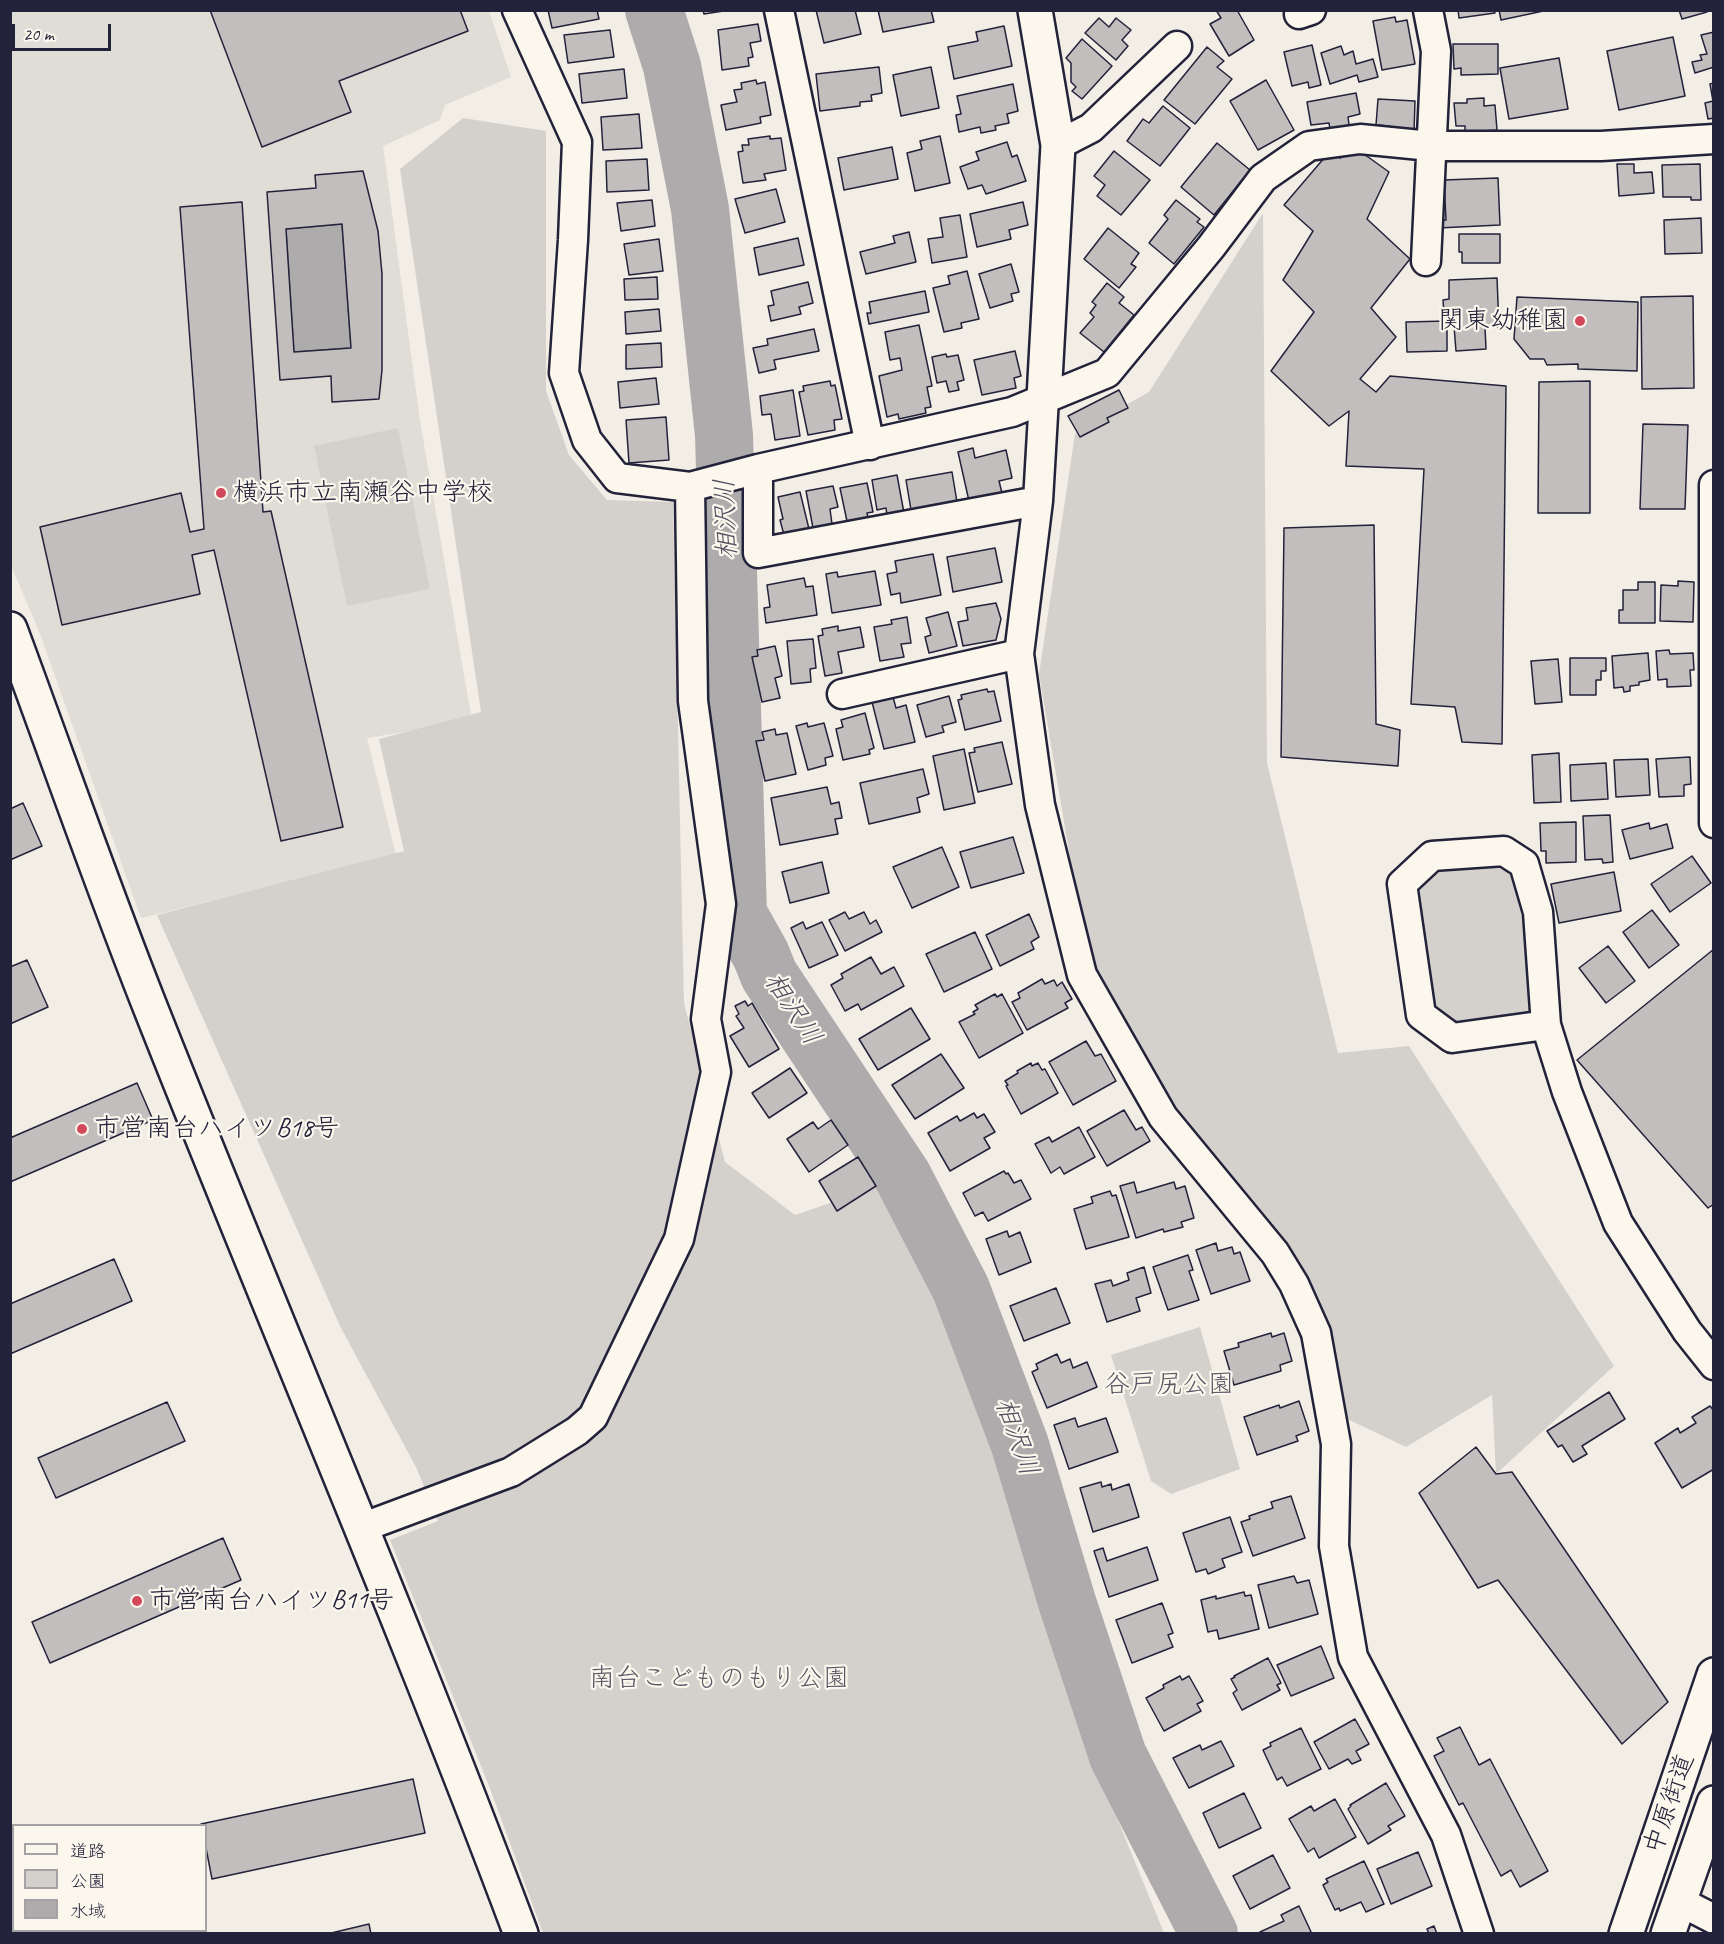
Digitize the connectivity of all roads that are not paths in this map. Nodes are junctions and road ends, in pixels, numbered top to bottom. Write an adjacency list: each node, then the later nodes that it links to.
1 (517, 10): 13 (street)
2 (779, 10): 11 (street)
3 (1035, 10): 7 (street)
4 (1428, 10): 8 (street)
5 (1177, 46): 7 (street)
6 (1713, 139): 8 (street)
7 (1058, 145): 10 (street)
8 (1431, 146): 9 (street); 10 (street)
9 (1426, 261)
10 (1044, 398): 11 (street); 15 (street)
11 (870, 444): 12 (street)
12 (751, 471): 13 (street); 15 (street)
13 (699, 484): 23 (street)
14 (1713, 485): 16 (street)
15 (1038, 501): 18 (street)
16 (1713, 563): 20 (street)
17 (10, 629): 23 (street)
18 (1019, 654): 19 (street); 29 (street)
19 (842, 694)
20 (1713, 823)
21 (1546, 1025): 21 (street); 22 (street)
22 (1713, 1365)
23 (361, 1528): 28 (street)
24 (1713, 1675): 30 (street, 中原街道)
25 (1713, 1803): 26 (street, 中原街道)
26 (1679, 1901): 27 (street); 31 (street, 中原街道)
27 (1713, 1919)
28 (521, 1934)
29 (1479, 1934)
30 (1626, 1934)
31 (1668, 1934)

